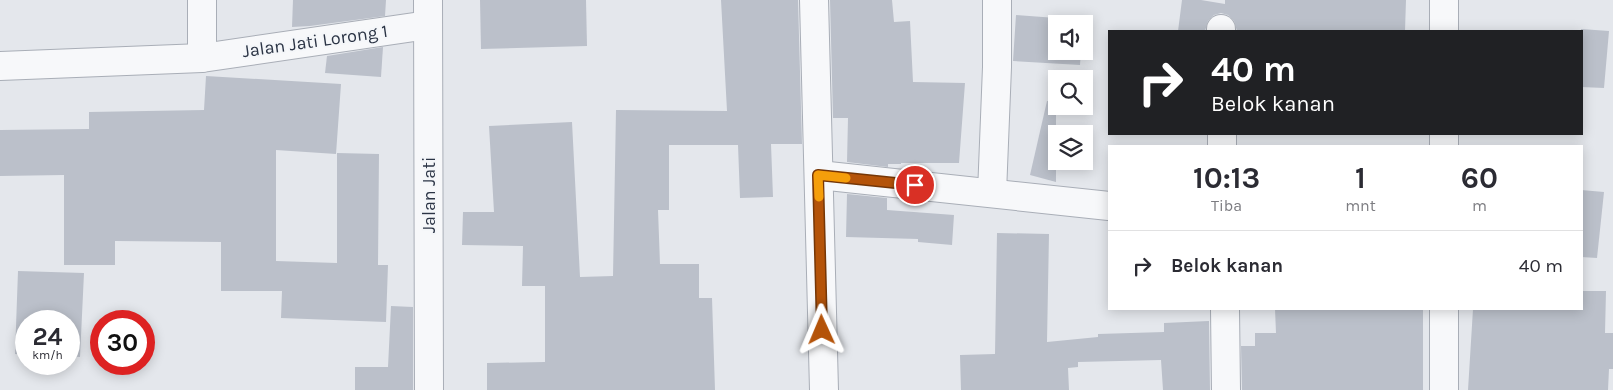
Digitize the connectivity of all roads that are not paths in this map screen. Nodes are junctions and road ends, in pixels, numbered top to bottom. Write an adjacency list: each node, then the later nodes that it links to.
1 (202, 0): 7 (street)
2 (814, 0): 9 (street)
3 (997, 0): 10 (street)
4 (1444, 0): 6 (street)
5 (428, 13): 7 (street, Jalan Jati Lorong 1); 14 (street, Jalan Jati)
6 (1444, 30)
7 (202, 58): 8 (street, Jalan Jati Lorong 1)
8 (0, 66)
9 (818, 175): 10 (street); 15 (street)
10 (992, 193): 11 (street)
11 (1108, 206)
12 (1225, 310): 16 (street)
13 (1444, 310): 17 (street)
14 (429, 390)
15 (824, 390)
16 (1226, 390)
17 (1444, 390)

